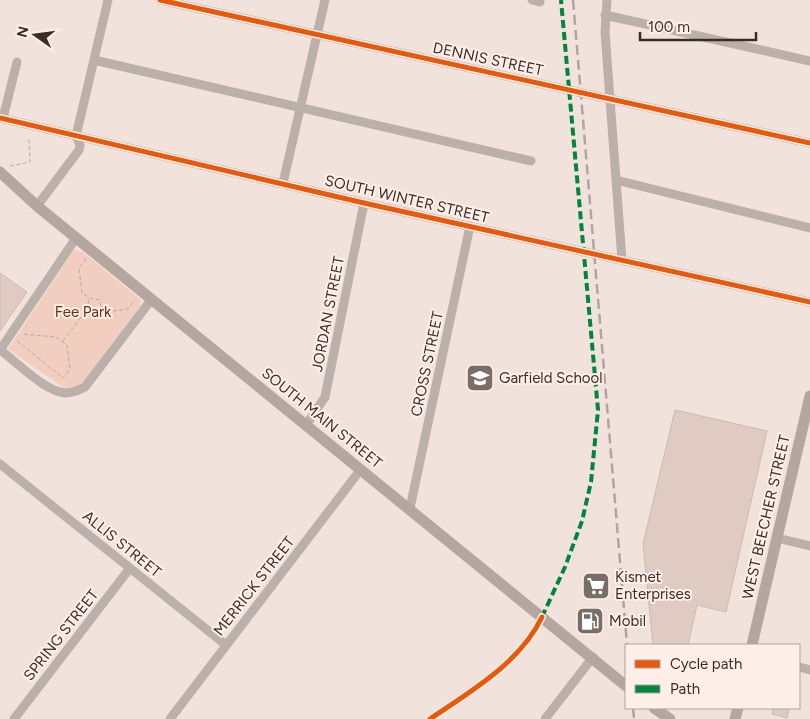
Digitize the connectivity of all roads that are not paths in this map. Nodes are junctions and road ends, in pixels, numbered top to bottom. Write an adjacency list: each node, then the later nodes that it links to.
1 (108, 0): 7 (street)
2 (160, 0): 6 (street, DENNIS STREET)
3 (325, 0): 6 (street)
4 (607, 0): 5 (street)
5 (605, 15): 8 (street); 10 (street)
6 (317, 35): 10 (street, DENNIS STREET); 11 (street)
7 (94, 60): 11 (street); 13 (street)
8 (810, 61)
9 (17, 62): 12 (street)
10 (610, 99): 14 (street, DENNIS STREET); 17 (street)
11 (300, 109): 15 (street); 18 (street)
12 (2, 118): 13 (street, SOUTH WINTER STREET)
13 (76, 136): 18 (street, SOUTH WINTER STREET); 20 (street)
14 (810, 143)
15 (531, 161)
16 (5, 169): 20 (main road, SOUTH MAIN STREET)
17 (616, 180): 22 (street); 24 (street)
18 (283, 183): 19 (street, SOUTH WINTER STREET)
19 (364, 203): 21 (street, SOUTH WINTER STREET); 30 (street, JORDAN STREET)
20 (37, 206): 23 (main road, SOUTH MAIN STREET)
21 (470, 226): 24 (street, SOUTH WINTER STREET); 33 (street, CROSS STREET)
22 (810, 228)
23 (76, 238): 25 (main road, SOUTH MAIN STREET); 27 (street)
24 (622, 260): 26 (street, SOUTH WINTER STREET)
25 (152, 300): 27 (street); 30 (main road, SOUTH MAIN STREET)
26 (810, 302)
27 (0, 350)
28 (810, 396): 29 (main road, WEST BEECHER STREET)
29 (807, 423): 34 (main road, WEST BEECHER STREET)
30 (306, 425): 32 (main road, SOUTH MAIN STREET)
31 (0, 464): 36 (street, ALLIS STREET)
32 (361, 469): 33 (main road, SOUTH MAIN STREET); 38 (street, MERRICK STREET)
33 (410, 508): 39 (main road, SOUTH MAIN STREET)
34 (777, 538): 35 (street); 37 (main road, WEST BEECHER STREET)
35 (810, 546)
36 (130, 568): 38 (street, ALLIS STREET); 42 (street, SPRING STREET)
37 (752, 644)
38 (226, 645): 43 (street, MERRICK STREET)
39 (593, 657): 40 (main road, SOUTH MAIN STREET); 44 (street)
40 (625, 685)
41 (655, 709): 45 (main road)
42 (14, 719)
43 (170, 719)
44 (545, 719)
45 (670, 719)

